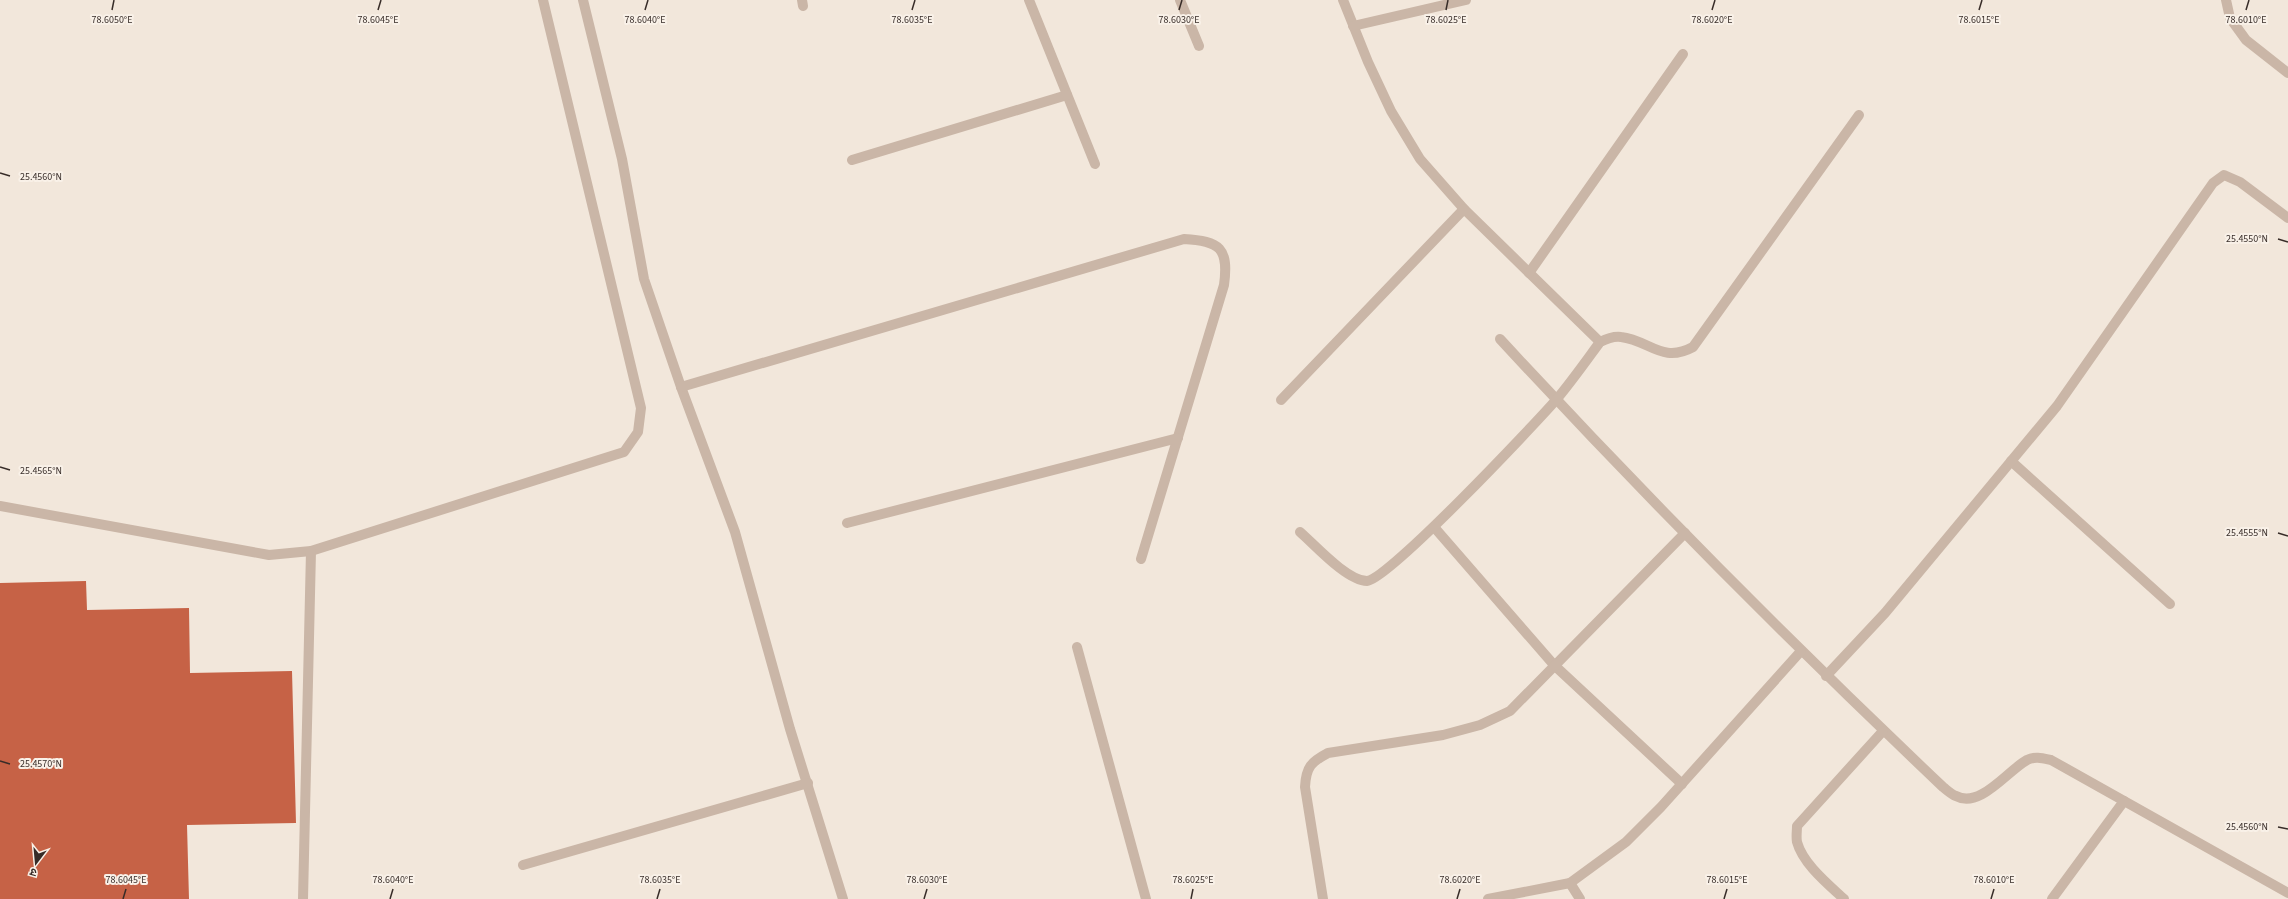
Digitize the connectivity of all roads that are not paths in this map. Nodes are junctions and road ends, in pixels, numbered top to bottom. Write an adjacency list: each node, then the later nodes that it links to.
1 (543, 0): 31 (street)
2 (583, 0): 21 (street)
3 (1029, 0): 12 (street)
4 (1180, 0): 9 (street)
5 (1343, 0): 8 (street)
6 (1466, 0): 8 (street)
7 (2226, 0): 11 (street)
8 (1353, 26): 16 (street)
9 (1199, 46)
10 (1683, 54): 18 (street)
11 (2288, 73)
12 (1067, 95): 14 (street); 15 (street)
13 (1859, 115): 20 (street)
14 (852, 160)
15 (1095, 164)
16 (1464, 209): 18 (street); 22 (street)
17 (2288, 218): 25 (street)
18 (1529, 273): 20 (street)
19 (1500, 339): 23 (street)
20 (1600, 342): 23 (street)
21 (681, 387): 24 (street); 39 (street)
22 (1281, 400)
23 (1556, 400): 28 (street); 30 (street)
24 (1178, 438): 27 (street); 32 (street)
25 (2012, 461): 33 (street); 37 (street)
26 (0, 506): 31 (street)
27 (847, 523)
28 (1434, 528): 29 (street); 36 (street)
29 (1300, 532)
30 (1684, 533): 35 (street); 36 (street)
31 (311, 551): 45 (street)
32 (1141, 559)
33 (2170, 604)
34 (1077, 647): 47 (street)
35 (1801, 651): 37 (street); 40 (street)
36 (1554, 666): 40 (street); 48 (street)
37 (1826, 676): 38 (street)
38 (1884, 730): 41 (street); 51 (street)
39 (808, 783): 42 (street); 46 (street)
40 (1682, 784): 43 (street)
41 (2124, 801): 44 (street); 52 (street)
42 (523, 865)
43 (1570, 883): 49 (street); 50 (street)
44 (2288, 893)
45 (303, 899)
46 (843, 899)
47 (1146, 899)
48 (1323, 899)
49 (1488, 899)
50 (1580, 899)
51 (1844, 899)
52 (2052, 899)

